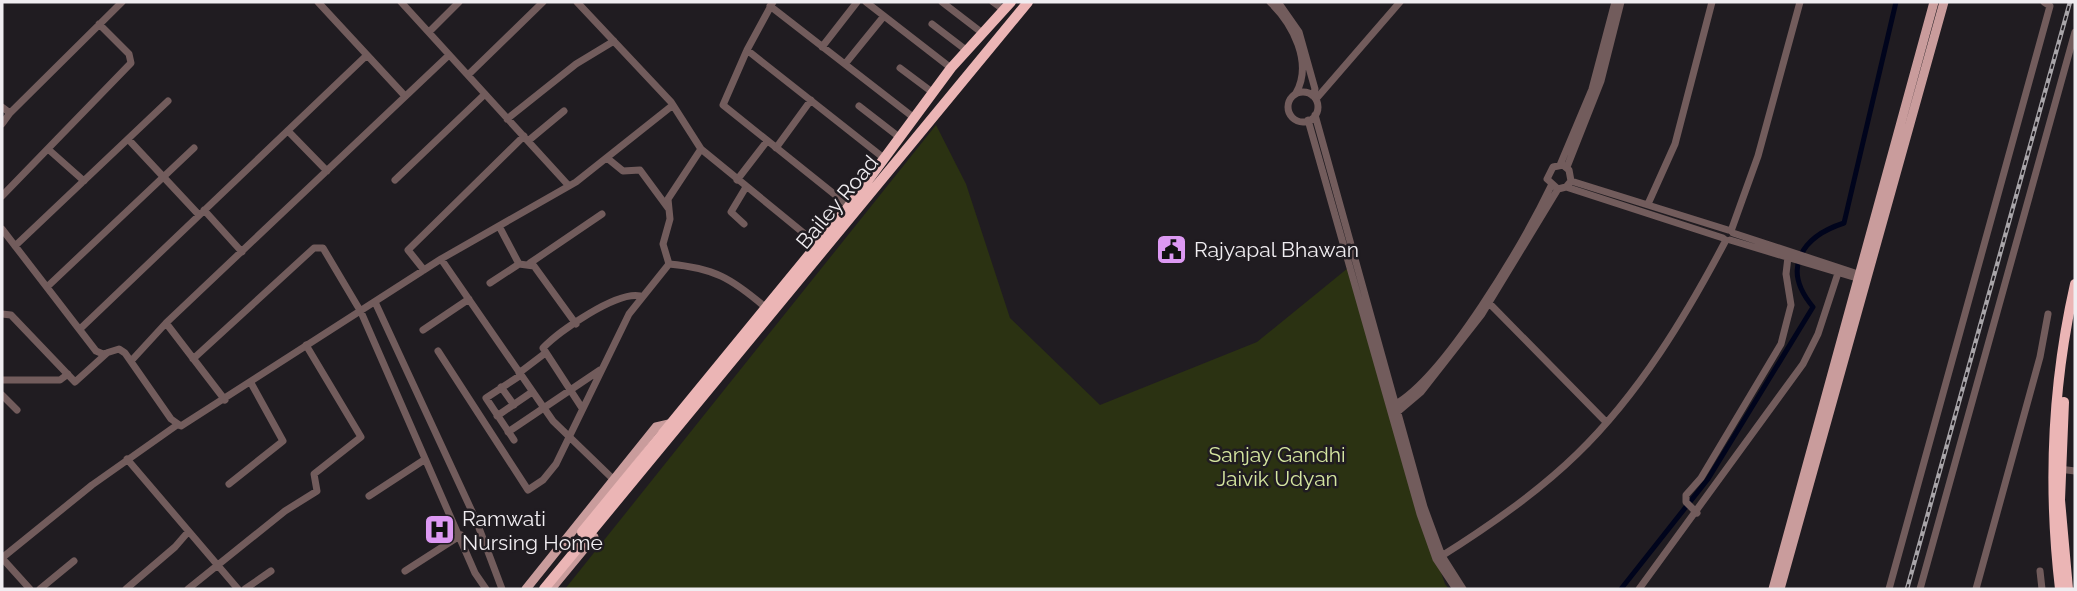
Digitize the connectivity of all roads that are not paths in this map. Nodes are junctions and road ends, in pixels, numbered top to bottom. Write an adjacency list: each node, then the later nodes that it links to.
1 (122, 2): 28 (street)
2 (318, 2): 38 (street)
3 (401, 2): 31 (street)
4 (459, 2): 31 (street)
5 (543, 2): 43 (street)
6 (577, 2): 25 (street)
7 (590, 2): 25 (street)
8 (857, 2): 35 (street)
9 (866, 2): 24 (street)
10 (942, 2): 32 (street)
11 (993, 2): 26 (street)
12 (1028, 2): 30 (highway, Bailey Road)
13 (1270, 2): 46 (street)
14 (1278, 2): 48 (street)
15 (1400, 2): 48 (street)
16 (1615, 2): 73 (street)
17 (1621, 2): 73 (street)
18 (1713, 2): 83 (street)
19 (1800, 2): 91 (street)
20 (1934, 2): 103 (main road)
21 (1944, 2): 103 (main road)
22 (2049, 3): 185 (street)
23 (772, 4): 35 (street); 36 (street)
24 (876, 5): 27 (street)
25 (584, 9): 34 (street)
26 (1005, 9): 30 (highway); 32 (highway, Bailey Road)
27 (884, 16): 40 (street); 42 (street)
28 (99, 24): 55 (street); 69 (street)
29 (932, 24): 37 (street)
30 (1005, 29): 58 (highway, Bailey Road)
31 (429, 32): 39 (street)
32 (981, 32): 37 (highway, Bailey Road)
33 (2075, 32): 186 (street)
34 (614, 41): 51 (street); 59 (street)
35 (822, 47): 40 (street)
36 (747, 50): 49 (street); 66 (street)
37 (966, 50): 42 (highway, Bailey Road)
38 (367, 55): 47 (street); 62 (street)
39 (449, 55): 43 (street); 47 (street)
40 (845, 64): 57 (street)
41 (900, 68): 44 (street)
42 (951, 68): 44 (highway, Bailey Road)
43 (468, 75): 45 (street)
44 (932, 92): 57 (highway, Bailey Road)
45 (485, 93): 59 (street); 76 (street)
46 (1297, 93): 48 (street); 60 (street)
47 (405, 96): 74 (street)
48 (1314, 97): 56 (street)
49 (811, 100): 68 (street); 71 (street)
50 (168, 101): 64 (street)
51 (673, 105): 70 (street); 72 (street)
52 (859, 106): 63 (street)
53 (2, 107): 55 (street)
54 (565, 111): 65 (street)
55 (10, 113): 61 (street)
56 (1315, 115): 60 (street); 140 (street)
57 (914, 117): 63 (highway, Bailey Road)
58 (934, 117): 71 (highway); 144 (highway, Bailey Road)
59 (508, 119): 65 (street)
60 (1308, 120): 140 (street)
61 (2, 124)
62 (288, 131): 74 (street); 86 (street)
63 (899, 136): 71 (highway, Bailey Road)
64 (128, 139): 75 (street); 78 (street)
65 (526, 139): 79 (street); 101 (street)
66 (767, 141): 68 (street); 77 (street)
67 (194, 148): 75 (street)
68 (776, 148): 84 (street)
69 (48, 149): 78 (street); 82 (street)
70 (701, 149): 77 (street); 85 (street)
71 (888, 155): 84 (highway, Bailey Road)
72 (607, 158): 79 (street); 85 (street)
73 (1563, 166): 80 (street); 80 (street)
74 (327, 170): 94 (street)
75 (165, 177): 86 (street); 106 (street)
76 (395, 180)
77 (737, 180): 81 (street)
78 (84, 181): 93 (street)
79 (569, 186): 89 (street)
80 (1561, 186): 83 (street); 91 (street); 110 (street); 140 (street)
81 (746, 187): 88 (street); 92 (street)
82 (2, 196)
83 (1648, 204): 91 (street)
84 (849, 205): 92 (highway, Bailey Road)
85 (668, 208): 100 (street)
86 (201, 213): 94 (street); 118 (street)
87 (602, 215): 98 (street)
88 (744, 224)
89 (499, 226): 96 (street); 99 (street)
90 (2, 229): 93 (street)
91 (1729, 235): 95 (street); 142 (street)
92 (817, 244): 111 (highway, Bailey Road)
93 (15, 246): 106 (street)
94 (242, 253): 116 (street)
95 (1791, 256): 97 (street); 155 (street)
96 (442, 259): 101 (street); 108 (street)
97 (1806, 260): 102 (street); 103 (street)
98 (530, 263): 99 (street); 117 (street)
99 (519, 264): 104 (street)
100 (668, 264): 107 (street); 111 (street)
101 (424, 270): 109 (street)
102 (1838, 273): 103 (street); 155 (street)
103 (1862, 277): 183 (main road); 184 (main road)
104 (490, 283)
105 (2075, 284): 150 (highway)
106 (47, 287): 118 (street)
107 (640, 296): 117 (street); 126 (street)
108 (469, 299): 119 (street); 128 (street)
109 (375, 302): 112 (street); 175 (street)
110 (1489, 303): 140 (street); 142 (street)
111 (765, 307): 144 (highway, Bailey Road)
112 (360, 312): 120 (street); 124 (street); 149 (street)
113 (2, 314): 127 (street)
114 (2049, 314): 187 (street)
115 (2075, 316): 150 (highway)
116 (166, 323): 124 (street); 125 (street)
117 (576, 324): 123 (street)
118 (80, 329): 122 (street)
119 (423, 330)
120 (306, 345): 130 (street); 163 (street)
121 (438, 351): 146 (street)
122 (107, 353): 125 (street); 127 (street)
123 (544, 354): 128 (street); 132 (street)
124 (193, 359): 135 (street)
125 (132, 360): 143 (street)
126 (601, 369): 132 (street); 138 (street)
127 (68, 374): 129 (street)
128 (520, 374): 131 (street); 133 (street)
129 (2, 380)
130 (251, 383): 135 (street); 153 (street)
131 (502, 387): 136 (street); 141 (street)
132 (569, 389): 137 (street); 138 (street)
133 (532, 392): 136 (street); 137 (street)
134 (2, 395): 139 (street)
135 (225, 400): 143 (street)
136 (514, 405): 141 (street)
137 (542, 407): 145 (street); 146 (street)
138 (582, 408): 146 (street)
139 (16, 410)
140 (1395, 410): 159 (street)
141 (498, 416): 145 (street)
142 (1606, 422): 158 (street)
143 (177, 425): 148 (street)
144 (673, 426): 152 (main road); 161 (highway); 179 (main road)
145 (508, 432): 147 (street)
146 (568, 438): 152 (street)
147 (514, 440)
148 (127, 459): 156 (street); 168 (street)
149 (424, 460): 154 (street); 157 (street)
150 (2056, 469): 151 (street); 189 (highway); 190 (highway)
151 (2075, 471)
152 (613, 479): 176 (main road)
153 (229, 484)
154 (369, 496)
155 (1696, 513): 182 (street)
156 (188, 532): 163 (street); 170 (street)
157 (460, 535): 166 (street); 174 (street)
158 (1459, 545): 159 (street); 160 (street); 164 (street)
159 (1435, 547): 160 (street)
160 (1439, 557): 164 (street)
161 (565, 559): 177 (highway); 178 (highway)
162 (74, 561): 169 (street)
163 (216, 565): 171 (street); 172 (street)
164 (1444, 567): 180 (street); 181 (street)
165 (271, 571): 173 (street)
166 (405, 571)
167 (2040, 571): 188 (street)
168 (30, 589)
169 (40, 589)
170 (126, 589)
171 (188, 589)
172 (237, 589)
173 (245, 589)
174 (486, 589)
175 (502, 589)
176 (526, 589)
177 (536, 589)
178 (544, 589)
179 (551, 589)
180 (1456, 589)
181 (1463, 589)
182 (1639, 589)
183 (1773, 589)
184 (1780, 589)
185 (1889, 589)
186 (1920, 589)
187 (1976, 589)
188 (2042, 589)
189 (2060, 589)
190 (2068, 589)

